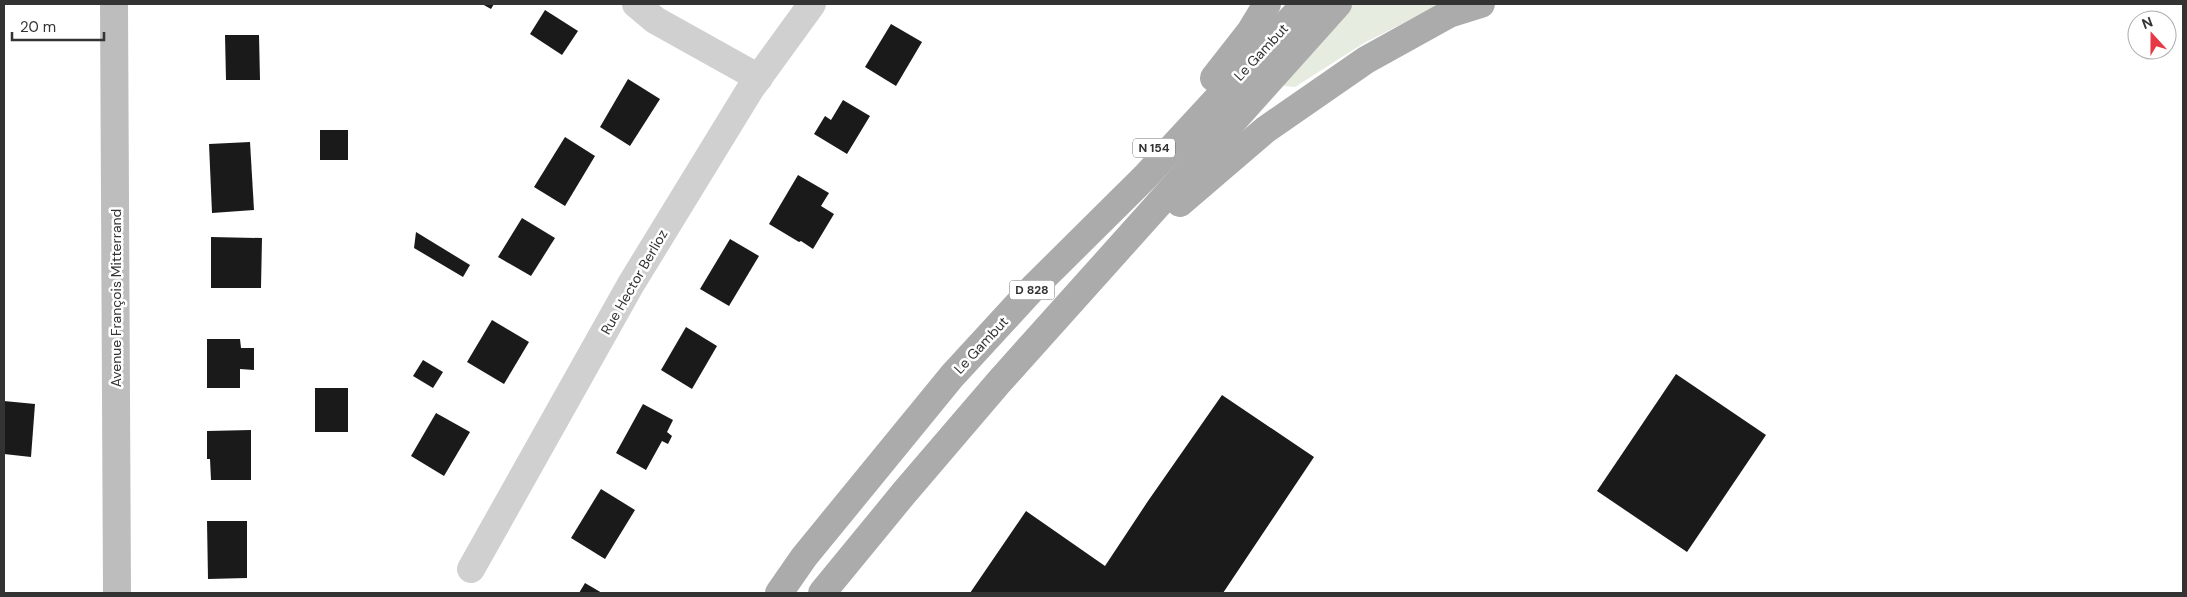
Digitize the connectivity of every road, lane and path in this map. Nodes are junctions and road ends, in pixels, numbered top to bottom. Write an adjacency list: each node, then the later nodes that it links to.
1 (114, 4): 12 (main road, Avenue François Mitterrand)
2 (636, 4): 8 (street)
3 (812, 4): 8 (street, Rue Hector Berlioz)
4 (1267, 4): 10 (main road, N 154)
5 (1305, 4): 10 (main road, Le Gambut / D 828)
6 (1338, 4): 9 (main road, D 828)
7 (1481, 4): 9 (main road, D 828)
8 (759, 78): 11 (street, Rue Hector Berlioz)
9 (1100, 270): 14 (main road, D 828)
10 (1033, 288): 13 (main road, Le Gambut / D 828)
11 (471, 569)
12 (117, 593)
13 (779, 593)
14 (822, 593)

